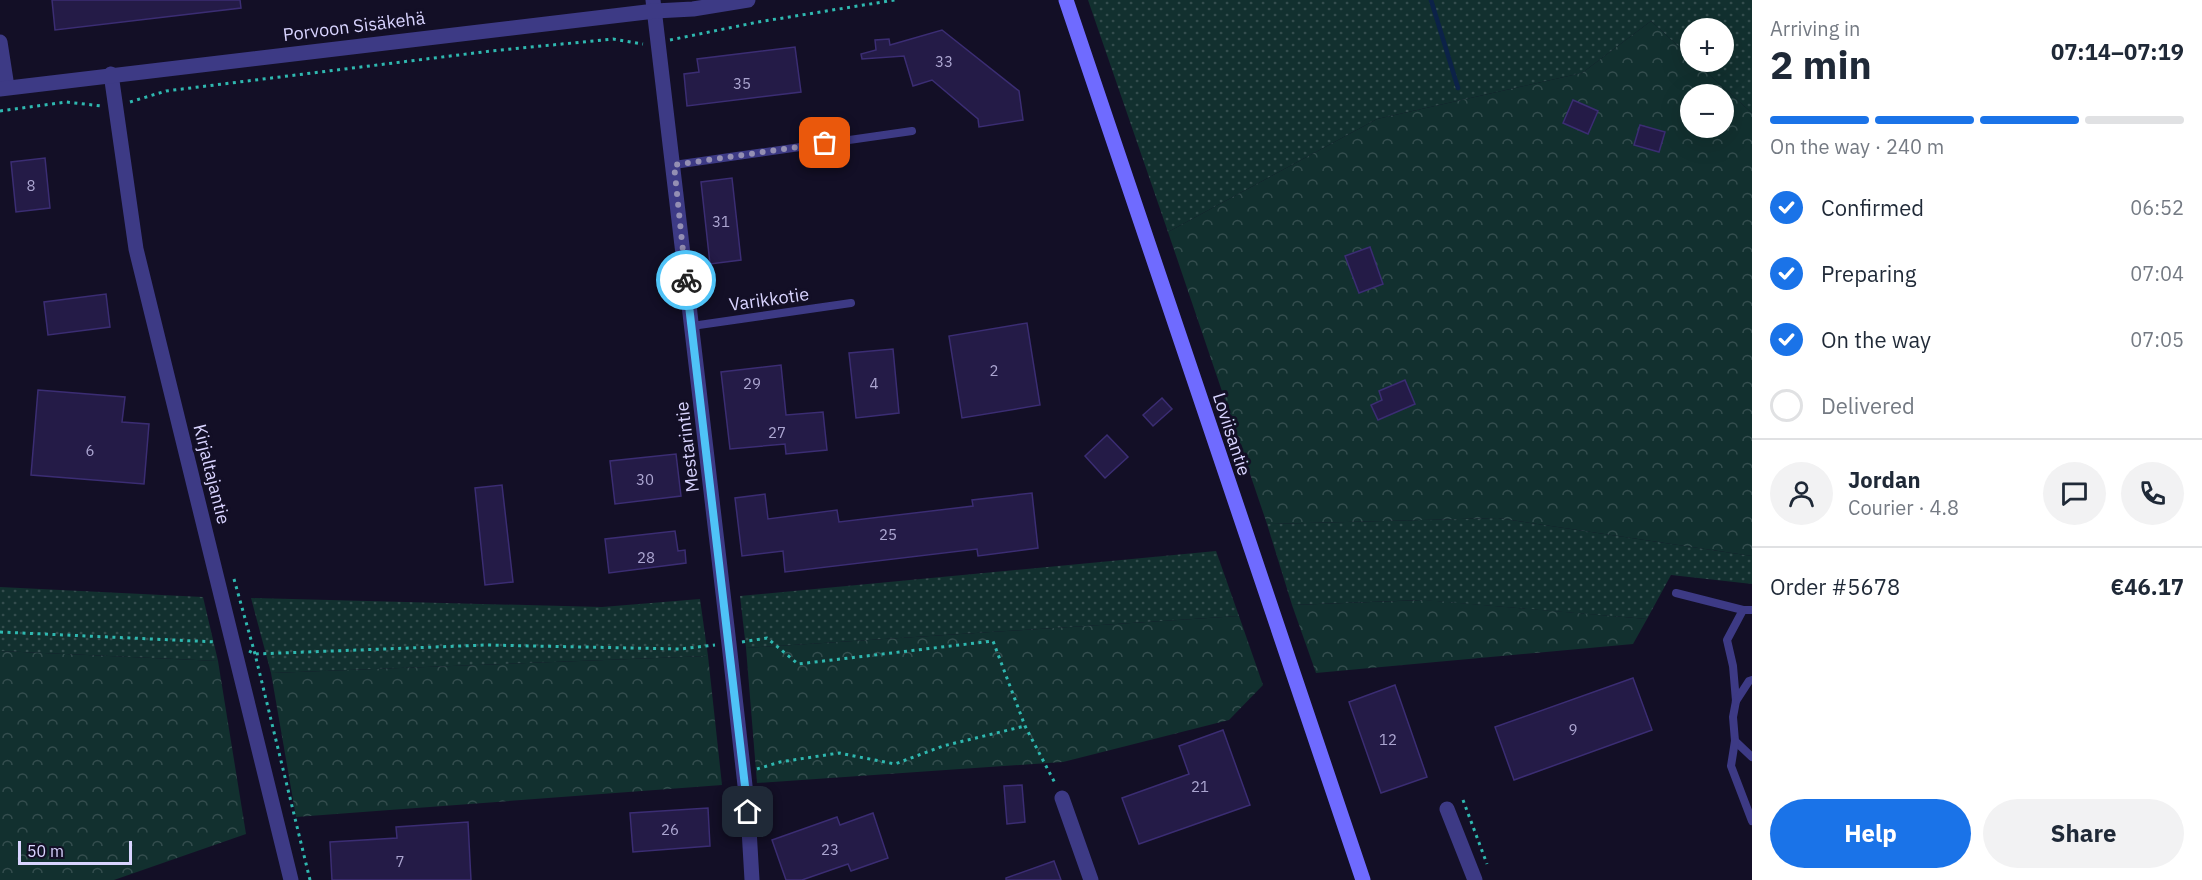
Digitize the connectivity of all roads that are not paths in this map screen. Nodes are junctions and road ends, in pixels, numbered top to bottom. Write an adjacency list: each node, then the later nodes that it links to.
1 (748, 0): 3 (street, Porvoon Sisäkehä)
2 (1066, 0): 23 (main road, Loviisantie)
3 (654, 5): 5 (street, Porvoon Sisäkehä); 8 (street, Mestarintie)
4 (0, 42): 6 (street)
5 (111, 74): 6 (street, Porvoon Sisäkehä); 20 (street, Kirjaltajantie)
6 (3, 88)
7 (912, 131): 8 (lane)
8 (674, 165): 10 (street, Mestarintie)
9 (851, 303): 10 (lane, Varikkotie)
10 (692, 326): 21 (street, Mestarintie)
11 (1676, 593): 12 (lane)
12 (1747, 610): 14 (lane)
13 (1752, 680): 14 (lane)
14 (1736, 701): 15 (lane)
15 (1735, 741): 16 (lane); 19 (lane)
16 (1752, 757)
17 (1062, 798): 22 (street)
18 (1447, 809): 24 (street)
19 (1752, 821)
20 (291, 880)
21 (752, 880)
22 (1091, 880)
23 (1362, 880)
24 (1476, 880)

